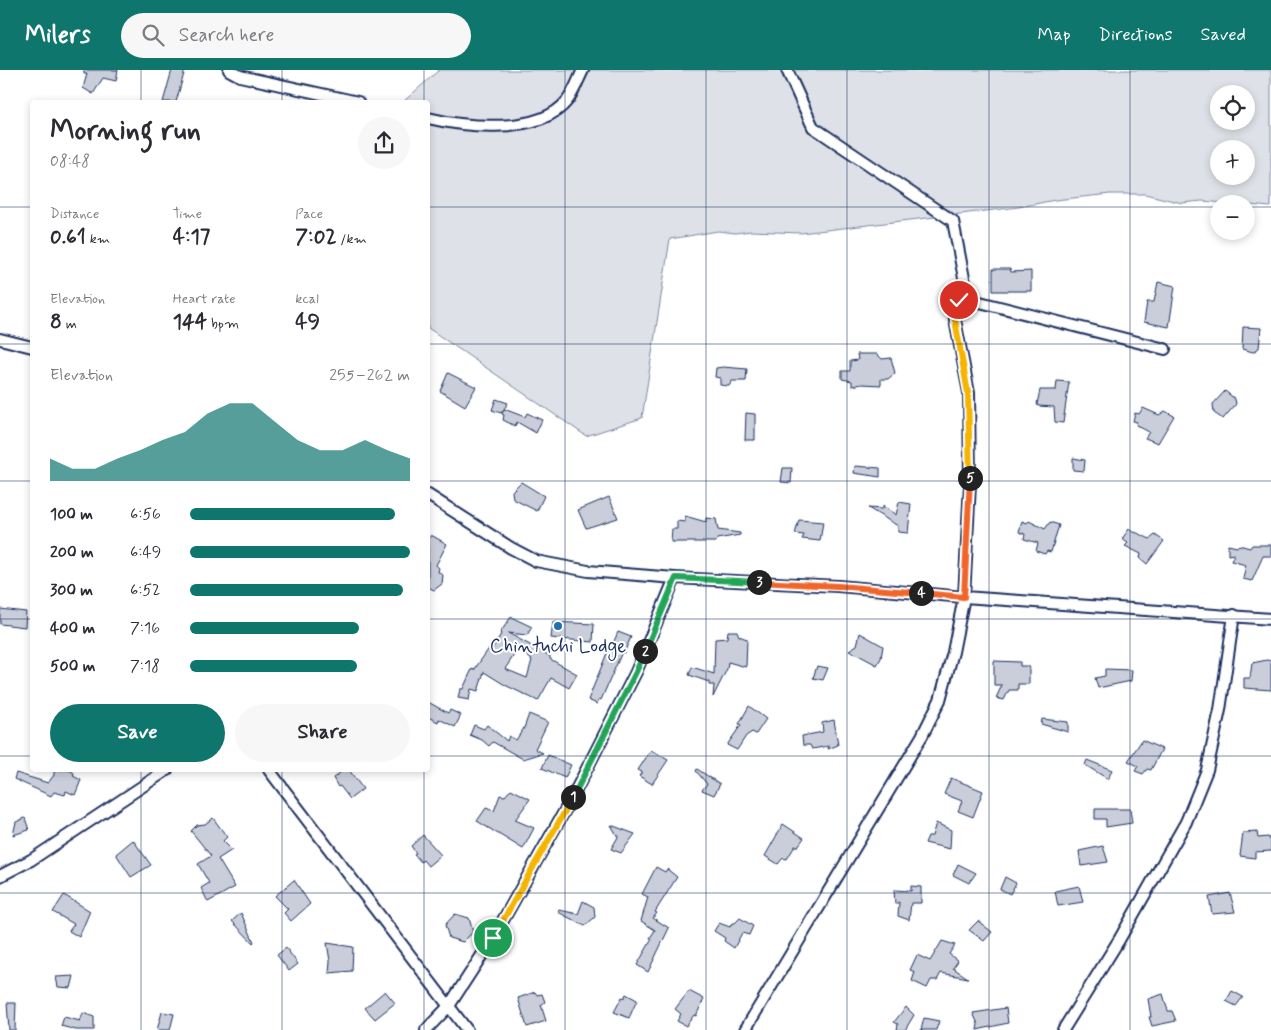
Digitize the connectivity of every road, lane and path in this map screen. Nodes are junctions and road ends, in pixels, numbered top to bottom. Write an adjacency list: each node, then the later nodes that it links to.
1 (229, 70): 4 (street)
2 (583, 70): 5 (street)
3 (787, 70): 6 (street)
4 (349, 100)
5 (430, 118)
6 (968, 299): 9 (street); 12 (street)
7 (0, 339): 8 (street)
8 (30, 346)
9 (1165, 348)
10 (430, 496): 11 (street)
11 (676, 578): 12 (street); 18 (street)
12 (964, 597): 13 (street); 21 (street)
13 (1234, 616): 14 (street); 22 (street)
14 (1271, 618)
15 (164, 772): 17 (street)
16 (271, 772): 18 (street)
17 (0, 876)
18 (449, 1006): 19 (street); 20 (street)
19 (426, 1030)
20 (467, 1030)
21 (745, 1030)
22 (1063, 1030)

